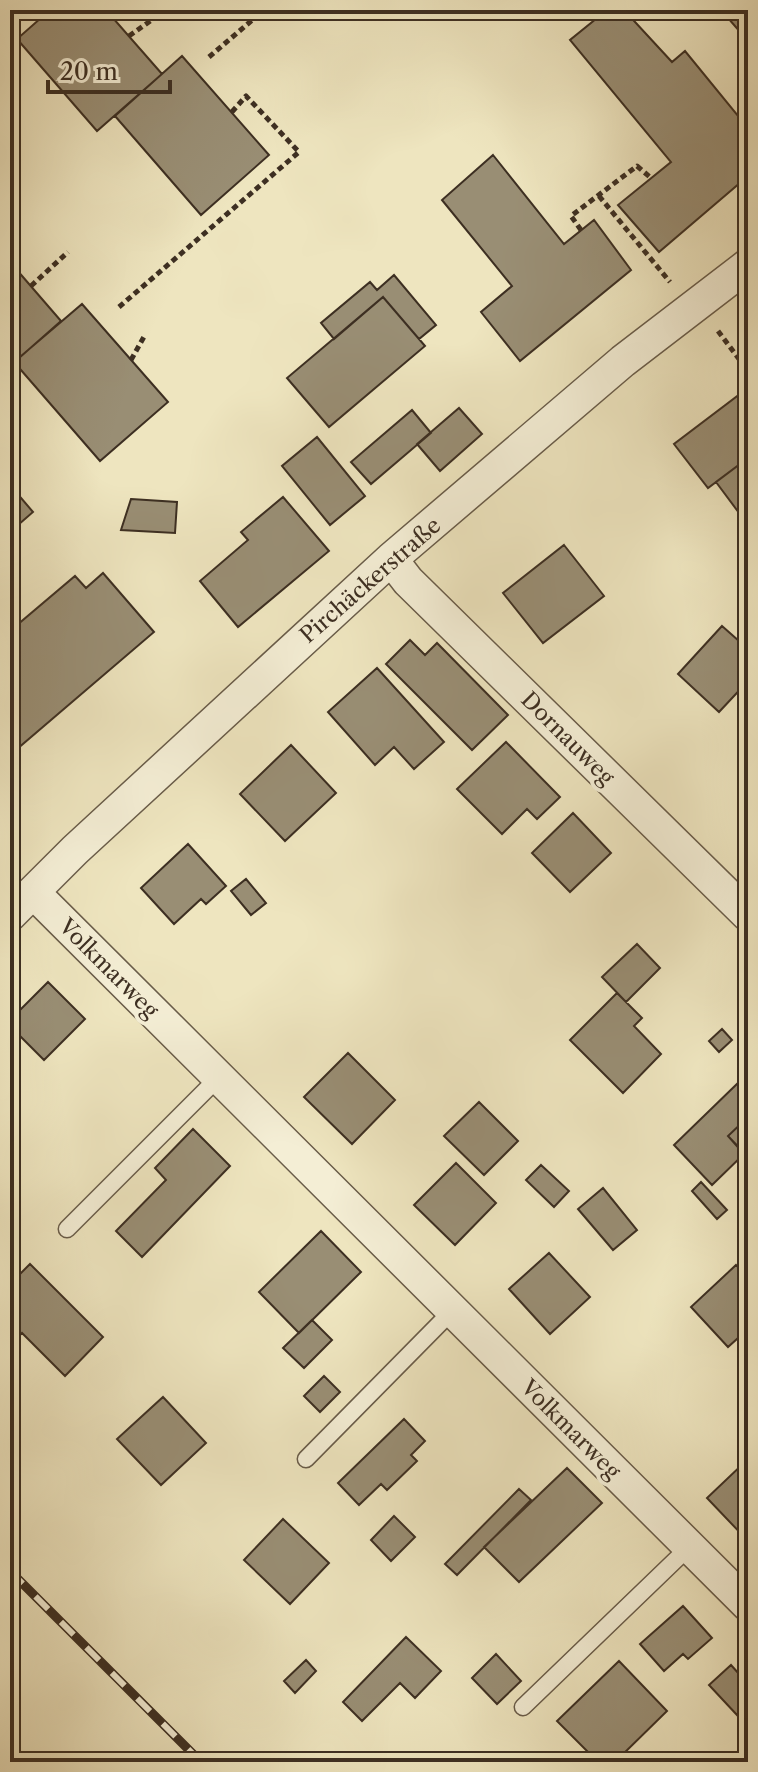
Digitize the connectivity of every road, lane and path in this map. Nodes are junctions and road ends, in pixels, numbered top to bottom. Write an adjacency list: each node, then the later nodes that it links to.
1 (166, 10): 3 (path)
2 (264, 10): 4 (path)
3 (129, 36)
4 (209, 57)
5 (231, 113): 13 (path)
6 (651, 178): 7 (path)
7 (599, 196): 8 (path); 12 (path)
8 (581, 230)
9 (68, 252): 11 (path)
10 (748, 265): 12 (street, Pirchäckerstraße)
11 (31, 286)
12 (687, 297): 16 (path); 17 (street, Pirchäckerstraße)
13 (119, 307)
14 (145, 335): 15 (path)
15 (131, 360)
16 (748, 371)
17 (391, 559): 18 (street, Pirchäckerstraße); 20 (street, Dornauweg)
18 (33, 892): 19 (street, Pirchäckerstraße); 21 (street, Volkmarweg)
19 (10, 915)
20 (748, 915)
21 (217, 1079): 22 (lane); 23 (street, Volkmarweg)
22 (67, 1229)
23 (453, 1310): 24 (lane); 25 (street, Volkmarweg)
24 (306, 1459)
25 (688, 1548): 26 (street, Volkmarweg); 27 (lane)
26 (748, 1605)
27 (523, 1707)

